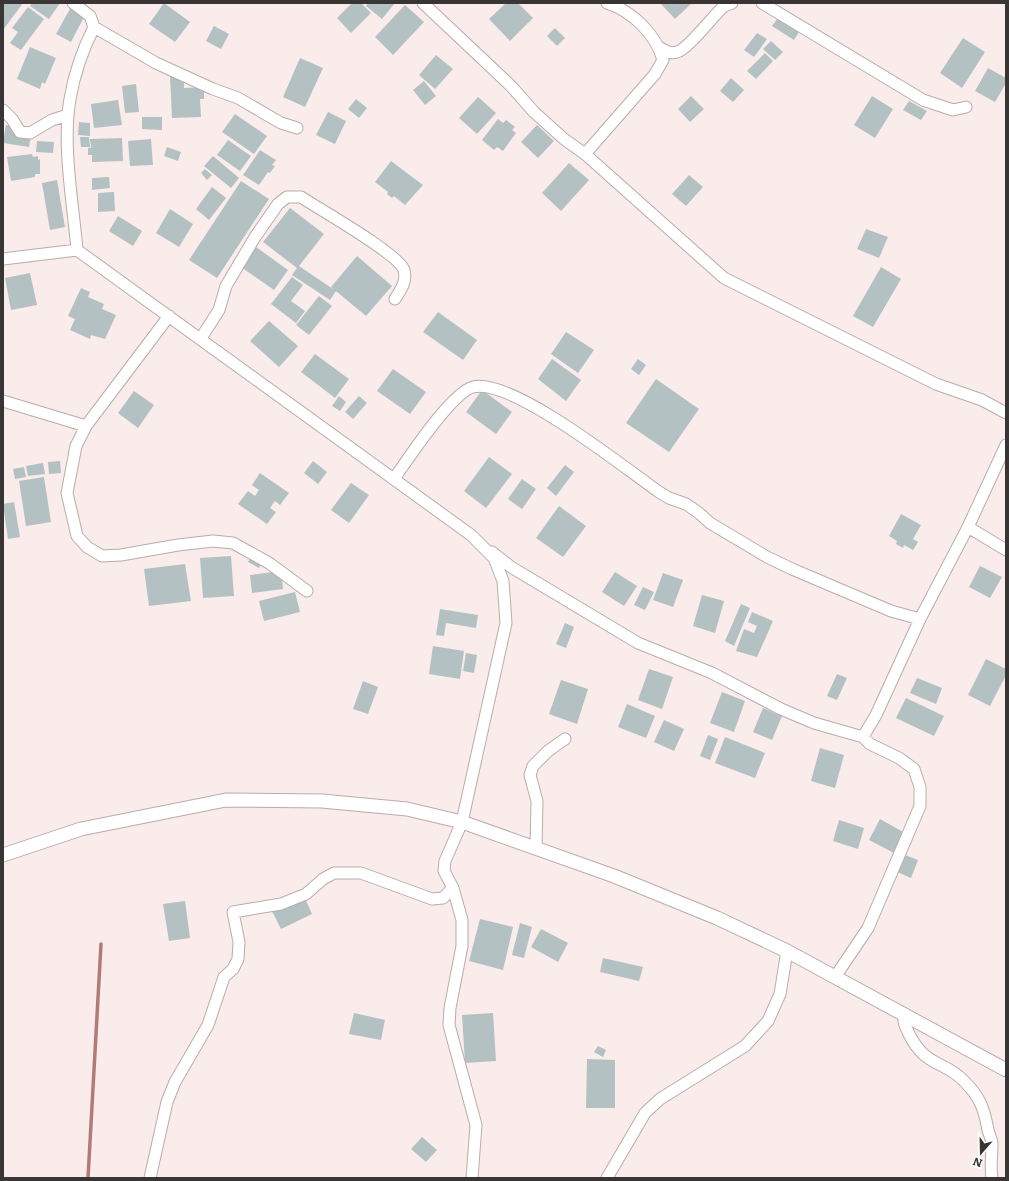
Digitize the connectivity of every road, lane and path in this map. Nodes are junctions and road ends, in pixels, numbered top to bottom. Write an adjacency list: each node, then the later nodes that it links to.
1 (73, 3): 6 (street)
2 (423, 3): 12 (street)
3 (607, 3): 7 (street)
4 (732, 3): 7 (street)
5 (762, 3): 8 (street)
6 (94, 27): 10 (street); 11 (street)
7 (659, 47): 12 (street)
8 (966, 107)
9 (3, 110): 10 (street)
10 (68, 115): 13 (street)
11 (297, 128)
12 (585, 154): 19 (street)
13 (77, 250): 14 (street); 16 (street)
14 (3, 259)
15 (395, 299): 17 (street)
16 (169, 316): 17 (street); 20 (street)
17 (200, 338): 22 (street)
18 (3, 401): 20 (street)
19 (1006, 413)
20 (86, 426): 26 (street)
21 (1006, 445): 23 (street)
22 (394, 479): 24 (street); 27 (street)
23 (968, 527): 25 (street); 27 (street)
24 (471, 535): 28 (street); 30 (street)
25 (1006, 550)
26 (307, 591)
27 (920, 619): 28 (street)
28 (863, 737): 35 (street)
29 (565, 739): 31 (street)
30 (462, 822): 31 (street); 32 (street); 33 (street)
31 (536, 848): 34 (street)
32 (3, 855)
33 (453, 888): 38 (street); 39 (street)
34 (787, 951): 35 (street); 40 (street)
35 (835, 977): 36 (street)
36 (905, 1014): 37 (street); 41 (street)
37 (1006, 1070)
38 (150, 1178)
39 (472, 1178)
40 (607, 1178)
41 (992, 1178)

